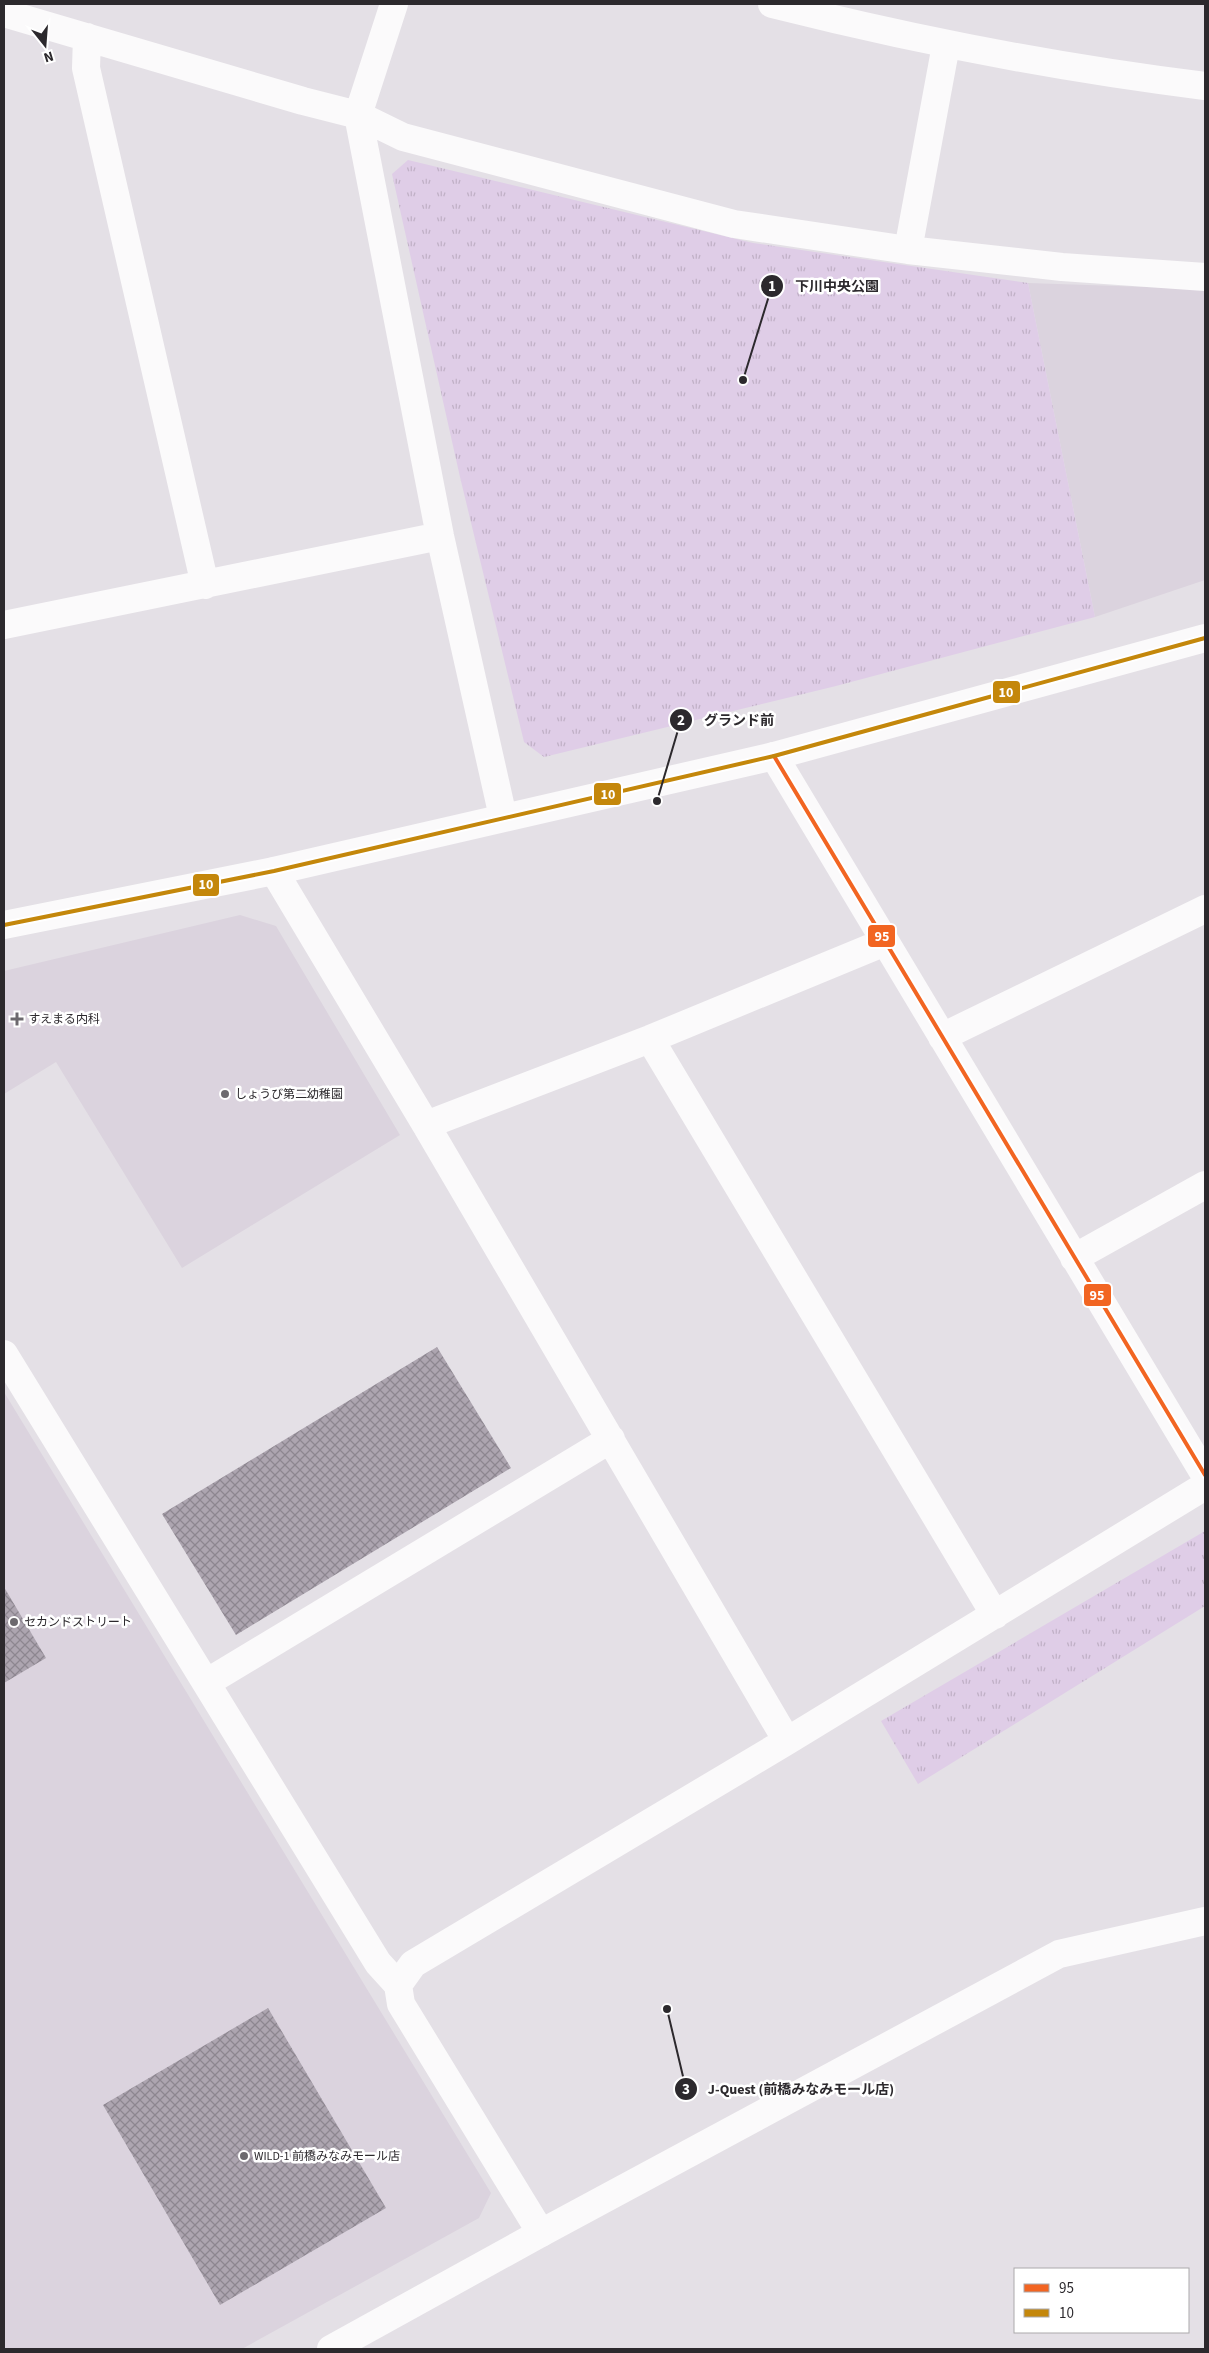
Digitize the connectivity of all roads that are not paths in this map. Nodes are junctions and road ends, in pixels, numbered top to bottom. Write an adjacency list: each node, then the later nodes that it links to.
1 (394, 4): 7 (street)
2 (772, 4): 5 (street)
3 (4, 13): 4 (street)
4 (87, 37): 7 (street); 11 (street)
5 (946, 45): 6 (street); 8 (street)
6 (1205, 86)
7 (358, 115): 8 (street); 10 (street)
8 (908, 250): 9 (street)
9 (1205, 277)
10 (440, 536): 11 (street); 15 (street)
11 (205, 585): 12 (street)
12 (4, 625)
13 (1205, 638): 14 (street)
14 (774, 756): 15 (street); 19 (street)
15 (503, 817): 16 (street)
16 (274, 871): 18 (street); 22 (street)
17 (1205, 909): 20 (street)
18 (4, 925)
19 (885, 942): 20 (street); 21 (street)
20 (942, 1037): 24 (street)
21 (650, 1039): 22 (street); 29 (street)
22 (426, 1125): 26 (street)
23 (1205, 1185): 24 (street)
24 (1074, 1258): 27 (street)
25 (4, 1354): 30 (street)
26 (610, 1439): 30 (street); 31 (street)
27 (1205, 1475)
28 (1205, 1486): 29 (street)
29 (995, 1615): 31 (street)
30 (206, 1683): 33 (street)
31 (787, 1741): 33 (street)
32 (1205, 1921): 34 (street)
33 (398, 1985): 34 (street)
34 (541, 2232): 35 (street)
35 (331, 2349)

